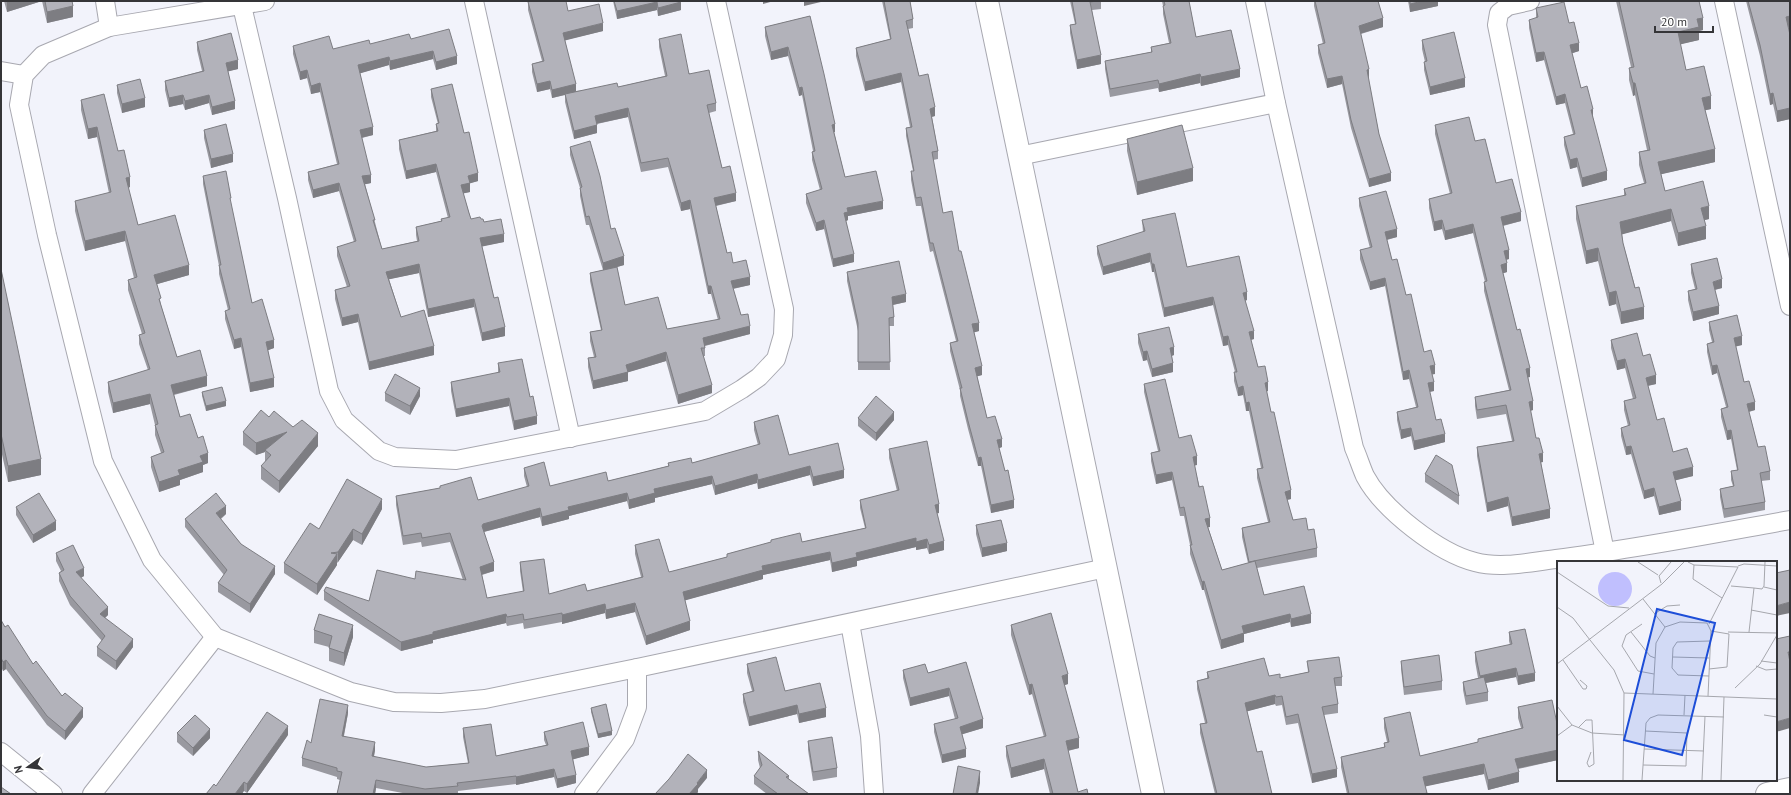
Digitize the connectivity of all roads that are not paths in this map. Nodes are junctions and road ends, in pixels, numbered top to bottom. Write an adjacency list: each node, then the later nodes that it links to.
1 (104, 1): 10 (street)
2 (265, 1): 9 (street)
3 (474, 1): 16 (street)
4 (716, 1): 16 (street)
5 (986, 1): 14 (street)
6 (1255, 1): 13 (street)
7 (1530, 1): 18 (street)
8 (1724, 1): 15 (street)
9 (242, 6): 10 (street); 16 (street)
10 (109, 27): 12 (street)
11 (1, 71): 12 (street)
12 (24, 75): 21 (street)
13 (1276, 103): 14 (street); 18 (street)
14 (1019, 156): 19 (street)
15 (1790, 306)
16 (571, 438)
17 (1790, 520): 18 (street)
18 (1606, 552)
19 (1106, 568): 20 (street); 29 (street)
20 (850, 623): 22 (street); 28 (street)
21 (215, 637): 22 (street); 26 (street)
22 (637, 668): 27 (street)
23 (1, 752): 25 (street)
24 (1790, 789): 30 (street)
25 (53, 794)
26 (92, 794)
27 (584, 794)
28 (874, 794)
29 (1153, 794)
30 (1767, 794)

